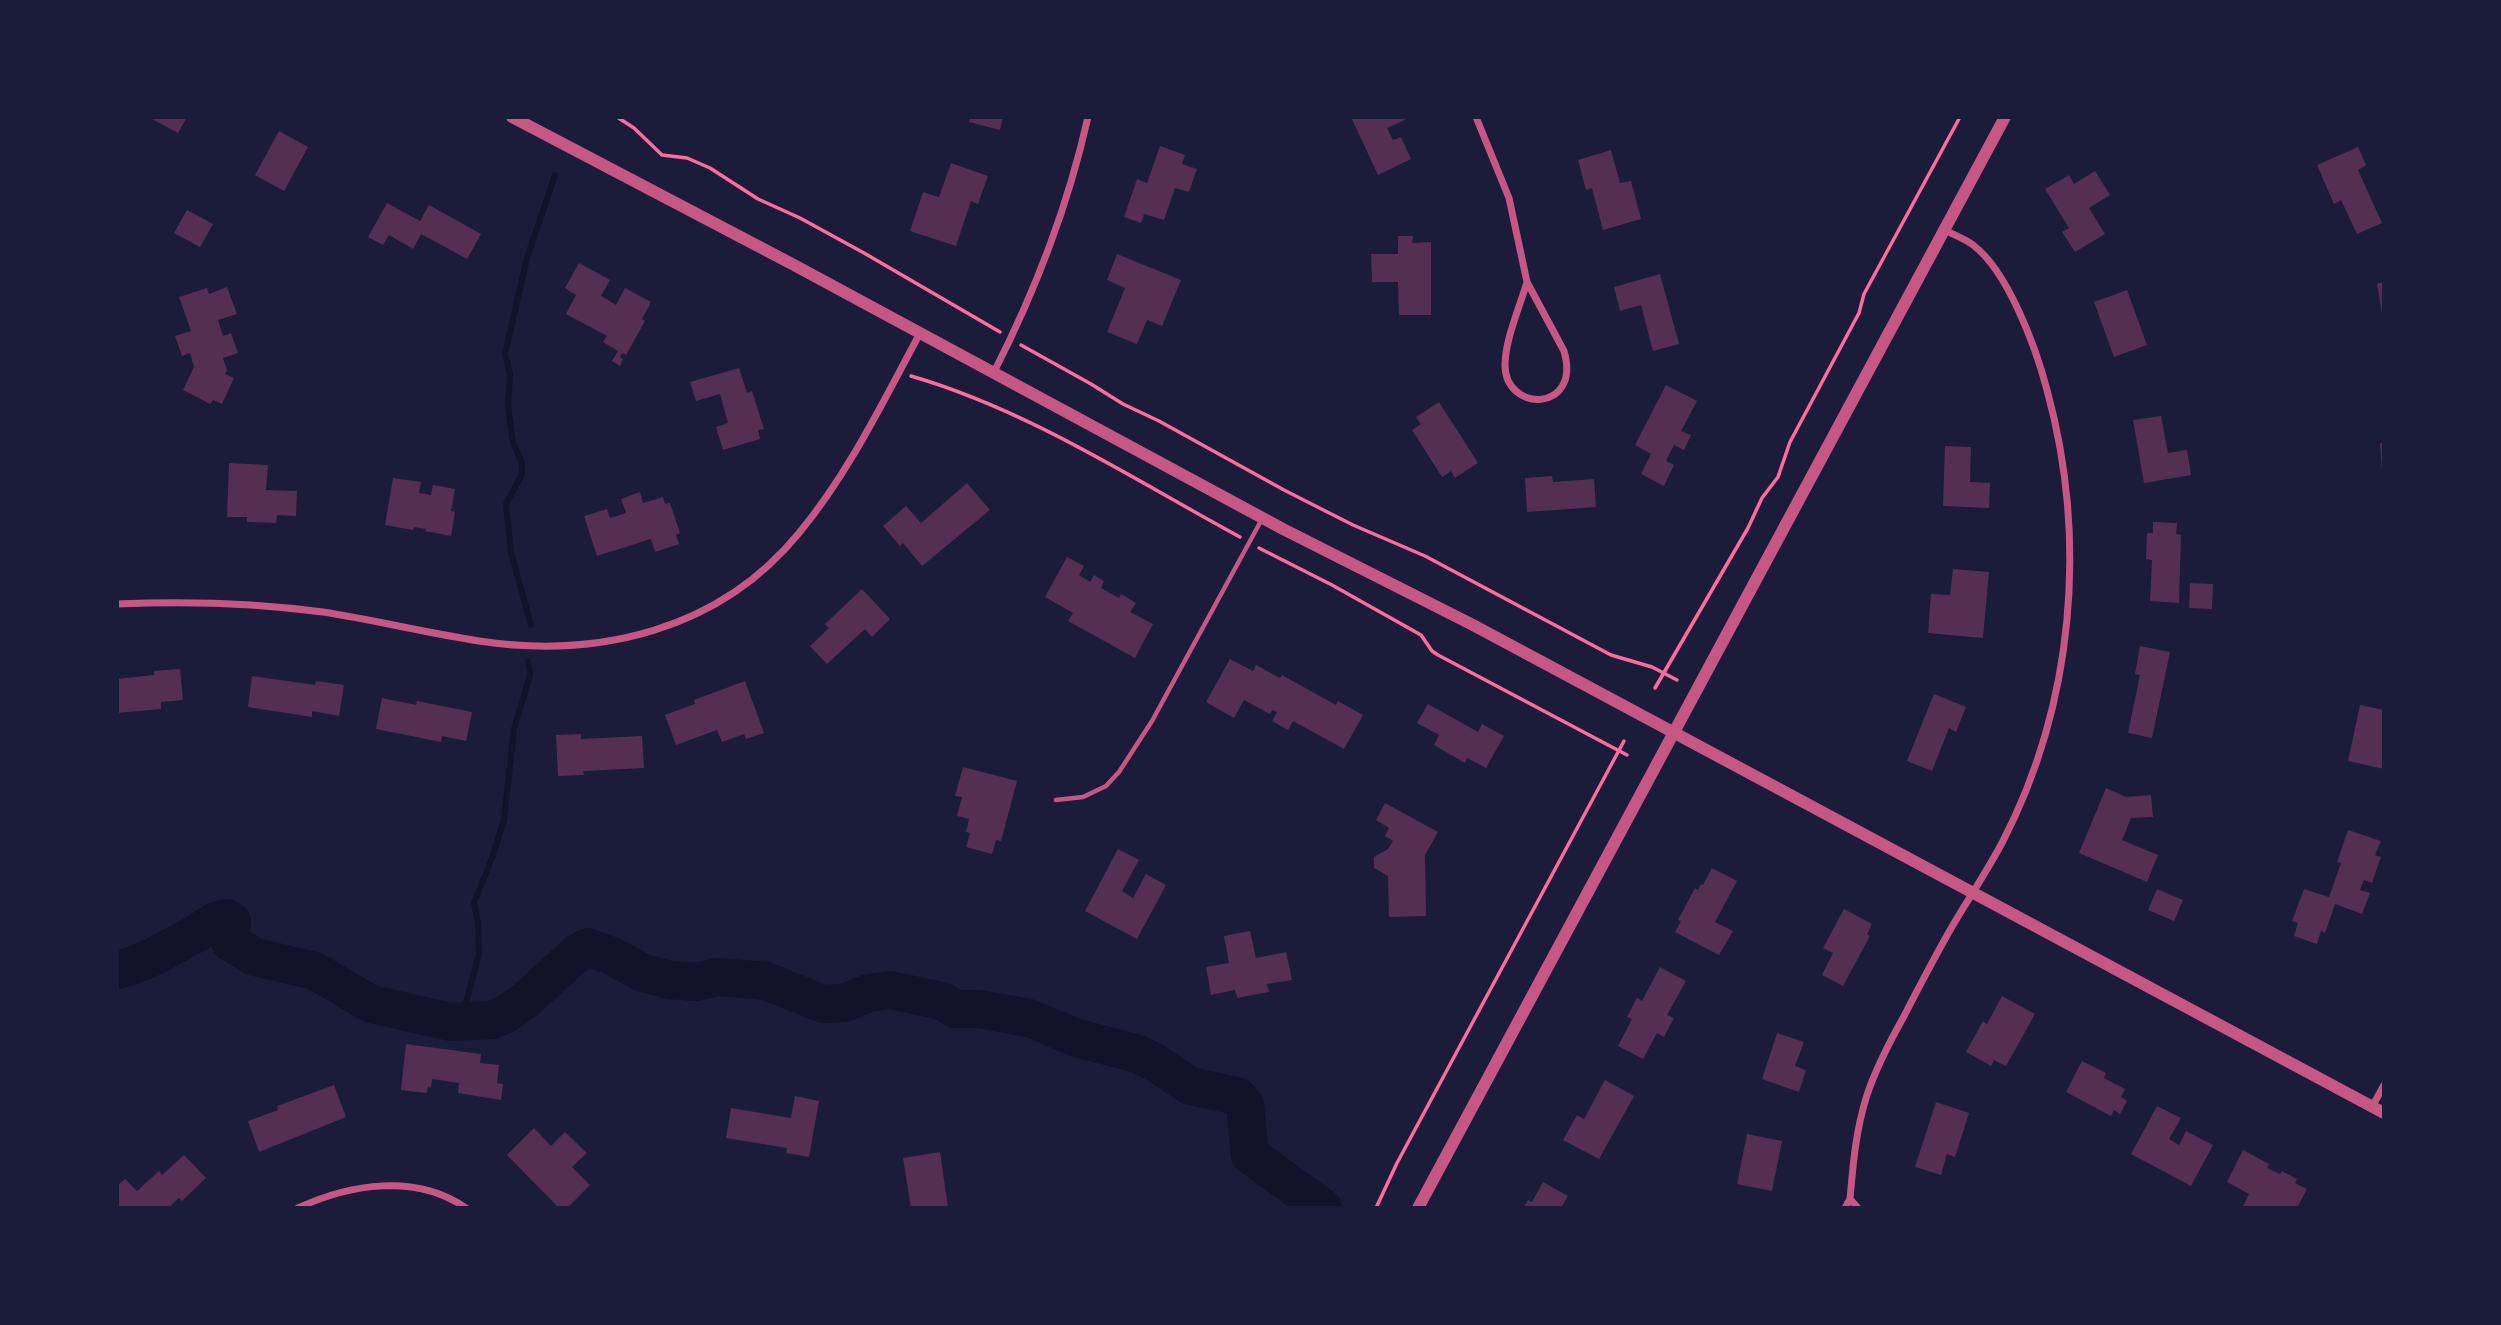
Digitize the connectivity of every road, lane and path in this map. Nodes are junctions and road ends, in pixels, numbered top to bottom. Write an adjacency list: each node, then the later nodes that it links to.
1 (512, 117): 10 (street)
2 (617, 117): 9 (path)
3 (1088, 117): 13 (street)
4 (1476, 117): 8 (street)
5 (1960, 117): 17 (path)
6 (2005, 117): 7 (street)
7 (1945, 230): 20 (street); 25 (street)
8 (1527, 282): 8 (street)
9 (998, 330)
10 (919, 335): 12 (street); 13 (street)
11 (1024, 347): 17 (path)
12 (899, 372): 15 (path); 16 (street)
13 (993, 374): 14 (street)
14 (1263, 519): 15 (lane); 20 (street)
15 (1249, 542): 22 (path); 24 (lane)
16 (117, 604)
17 (1662, 672): 18 (path); 19 (path)
18 (1677, 680)
19 (1655, 688)
20 (1675, 732): 25 (street); 29 (street)
21 (1624, 741): 22 (path)
22 (1619, 751): 23 (path); 32 (path)
23 (1627, 755)
24 (1056, 800)
25 (1972, 893): 27 (street); 28 (street)
26 (2384, 1085): 27 (street)
27 (2378, 1110)
28 (1850, 1199): 33 (street); 34 (street)
29 (1419, 1207)
30 (298, 1208): 31 (street)
31 (466, 1208)
32 (1376, 1208)
33 (1845, 1208)
34 (1858, 1208)

